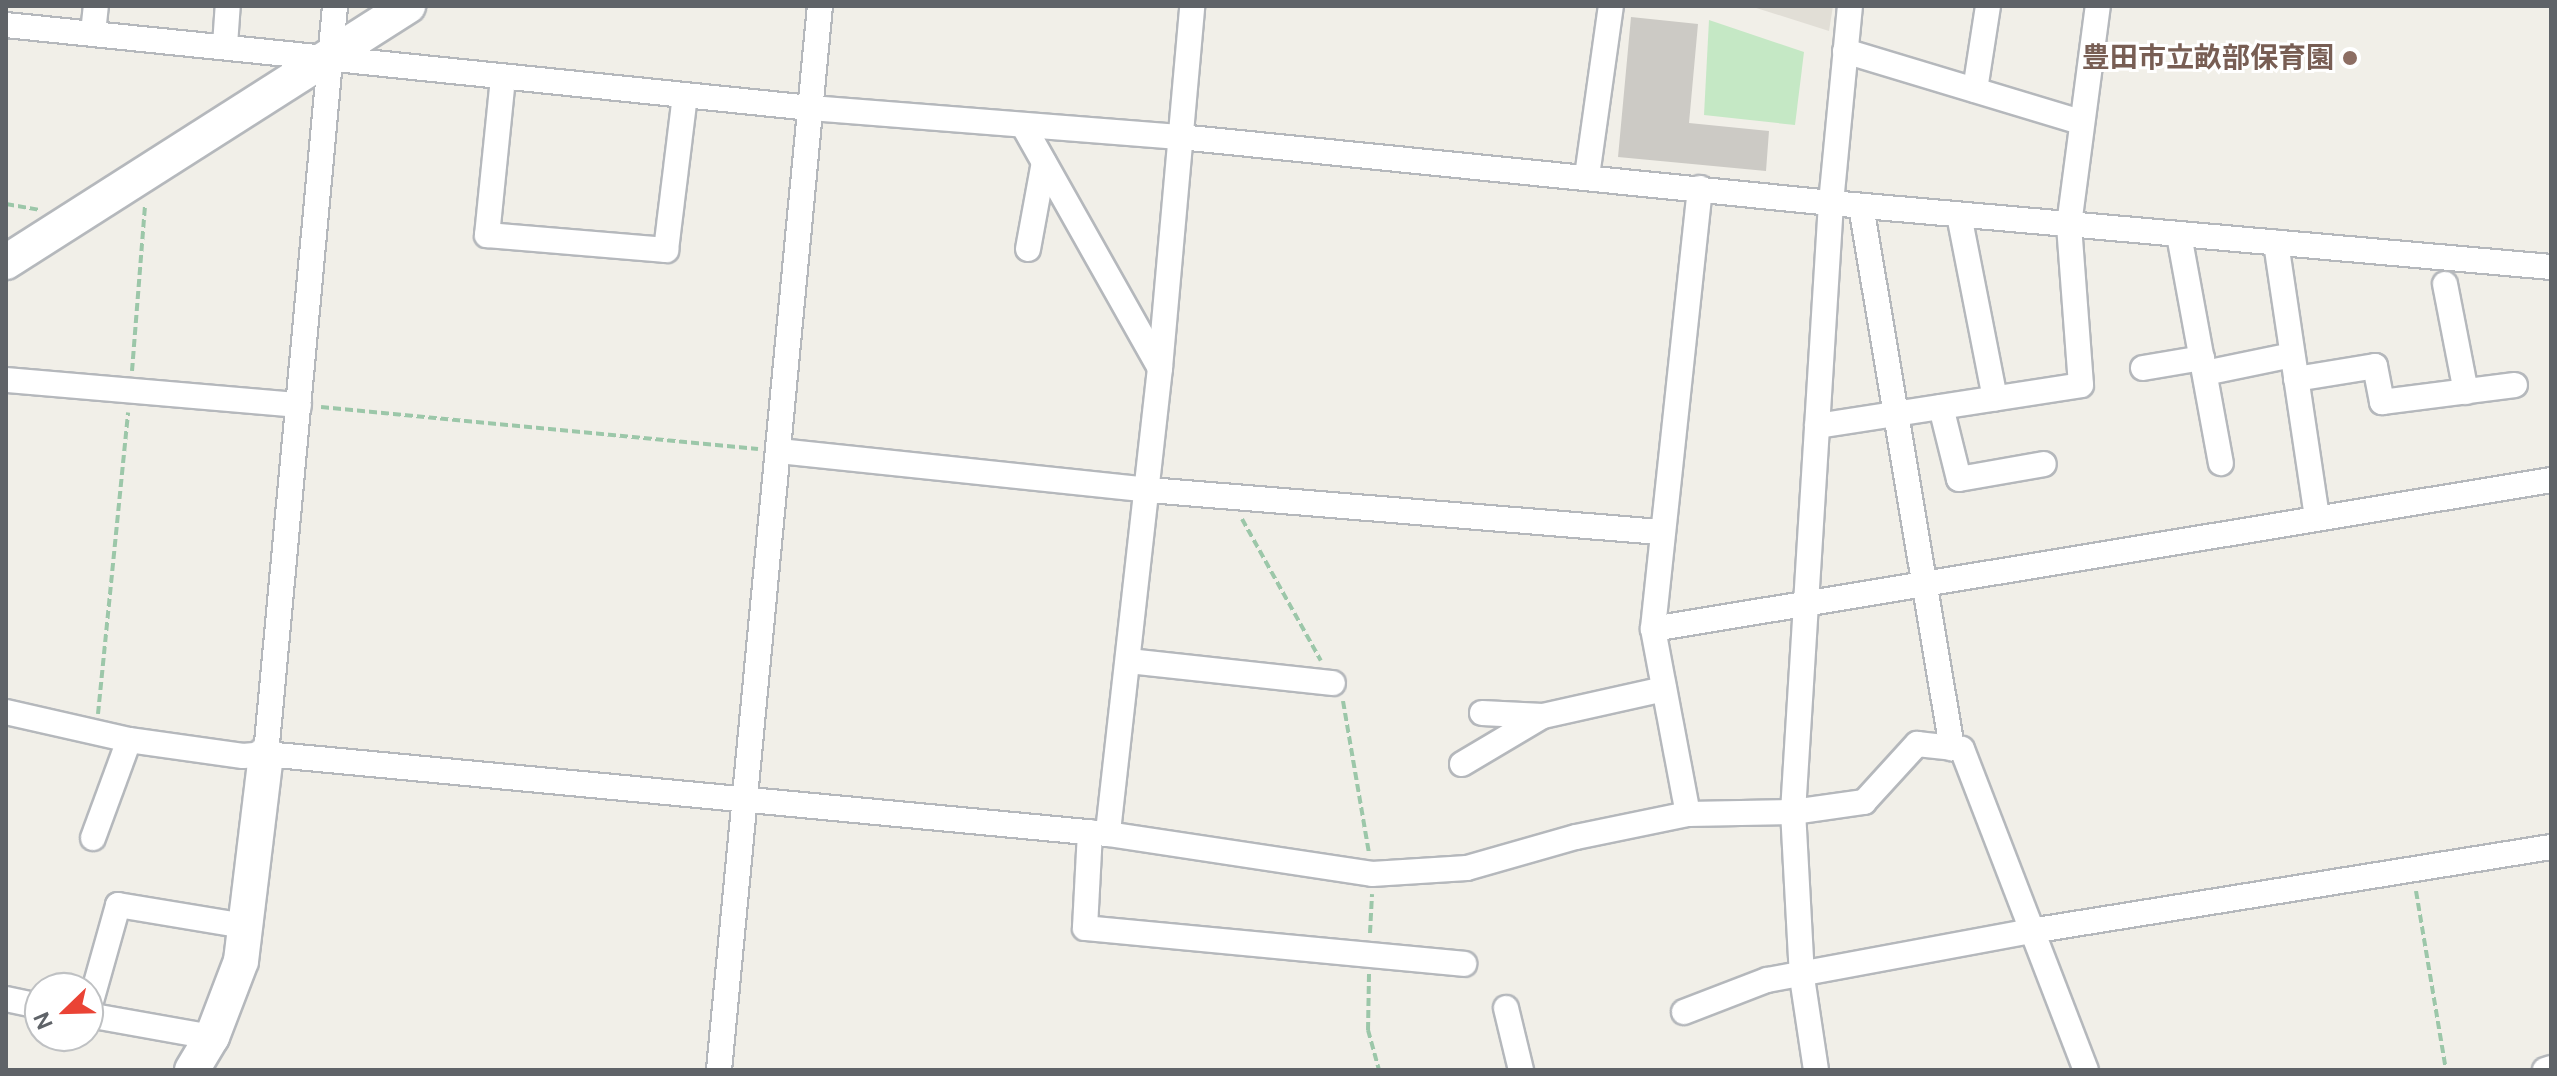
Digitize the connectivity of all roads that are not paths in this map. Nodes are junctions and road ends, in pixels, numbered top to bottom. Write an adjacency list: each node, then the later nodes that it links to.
1 (96, 6): 12 (street)
2 (228, 6): 13 (street)
3 (335, 6): 15 (street)
4 (408, 6): 15 (street)
5 (820, 6): 19 (street)
6 (1192, 6): 22 (street)
7 (1611, 6): 24 (street)
8 (1850, 6): 14 (street)
9 (1988, 6): 17 (street)
10 (2098, 6): 20 (street)
11 (6, 25): 12 (street)
12 (93, 33): 13 (street)
13 (225, 45): 15 (street)
14 (1845, 51): 17 (street); 26 (street)
15 (328, 62): 16 (street); 33 (street); 44 (street)
16 (503, 78): 18 (street); 18 (street)
17 (1975, 90): 20 (street)
18 (685, 96): 19 (street)
19 (810, 108): 21 (street); 48 (street)
20 (2080, 122): 29 (street)
21 (1023, 125): 22 (street); 23 (street)
22 (1180, 137): 24 (street); 38 (street)
23 (1044, 162): 32 (street); 38 (street)
24 (1587, 176): 25 (street)
25 (1700, 188): 26 (street); 54 (street)
26 (1831, 203): 27 (street); 47 (street)
27 (1861, 206): 28 (street); 46 (street)
28 (1959, 215): 29 (street); 43 (street)
29 (2069, 225): 30 (street); 43 (street)
30 (2179, 235): 31 (street); 36 (street)
31 (2276, 243): 34 (street); 37 (street)
32 (1028, 249)
33 (6, 262)
34 (2551, 267)
35 (2445, 284): 42 (street)
36 (2203, 365): 37 (street); 39 (street); 49 (street)
37 (2294, 367): 42 (street); 53 (street)
38 (1160, 368): 52 (street)
39 (2143, 368)
40 (6, 380): 44 (street)
41 (2515, 385): 42 (street)
42 (2466, 392)
43 (1995, 398): 45 (street)
44 (299, 405): 66 (street)
45 (1941, 407): 46 (street); 50 (street)
46 (1894, 414): 47 (street); 55 (street)
47 (1817, 426): 56 (street)
48 (779, 451): 52 (street); 68 (street)
49 (2221, 463)
50 (2044, 464)
51 (2551, 480): 53 (street)
52 (1149, 490): 54 (street); 58 (street)
53 (2317, 518): 55 (street)
54 (1660, 532): 57 (street)
55 (1926, 582): 56 (street); 65 (street)
56 (1806, 601): 57 (street); 69 (street)
57 (1653, 629): 60 (street)
58 (1129, 661): 59 (street); 71 (street)
59 (1333, 683)
60 (1664, 689): 63 (street); 70 (street)
61 (6, 712): 64 (street)
62 (1482, 713): 63 (street)
63 (1543, 716): 67 (street)
64 (129, 740): 66 (street); 72 (street)
65 (1952, 748): 69 (street); 75 (street)
66 (266, 754): 68 (street); 74 (street)
67 (1462, 764)
68 (748, 798): 71 (street); 84 (street)
69 (1793, 812): 70 (street); 78 (street)
70 (1688, 814): 71 (street)
71 (1099, 833): 76 (street)
72 (93, 838)
73 (2551, 847): 75 (street)
74 (245, 926): 77 (street); 82 (street)
75 (2031, 931): 78 (street); 87 (street)
76 (1464, 964)
77 (99, 972)
78 (1802, 977): 80 (street); 86 (street)
79 (1506, 1008): 85 (street)
80 (1684, 1012)
81 (104, 1016): 82 (street)
82 (212, 1037): 83 (street)
83 (192, 1070)
84 (719, 1070)
85 (1521, 1070)
86 (1816, 1070)
87 (2086, 1070)

